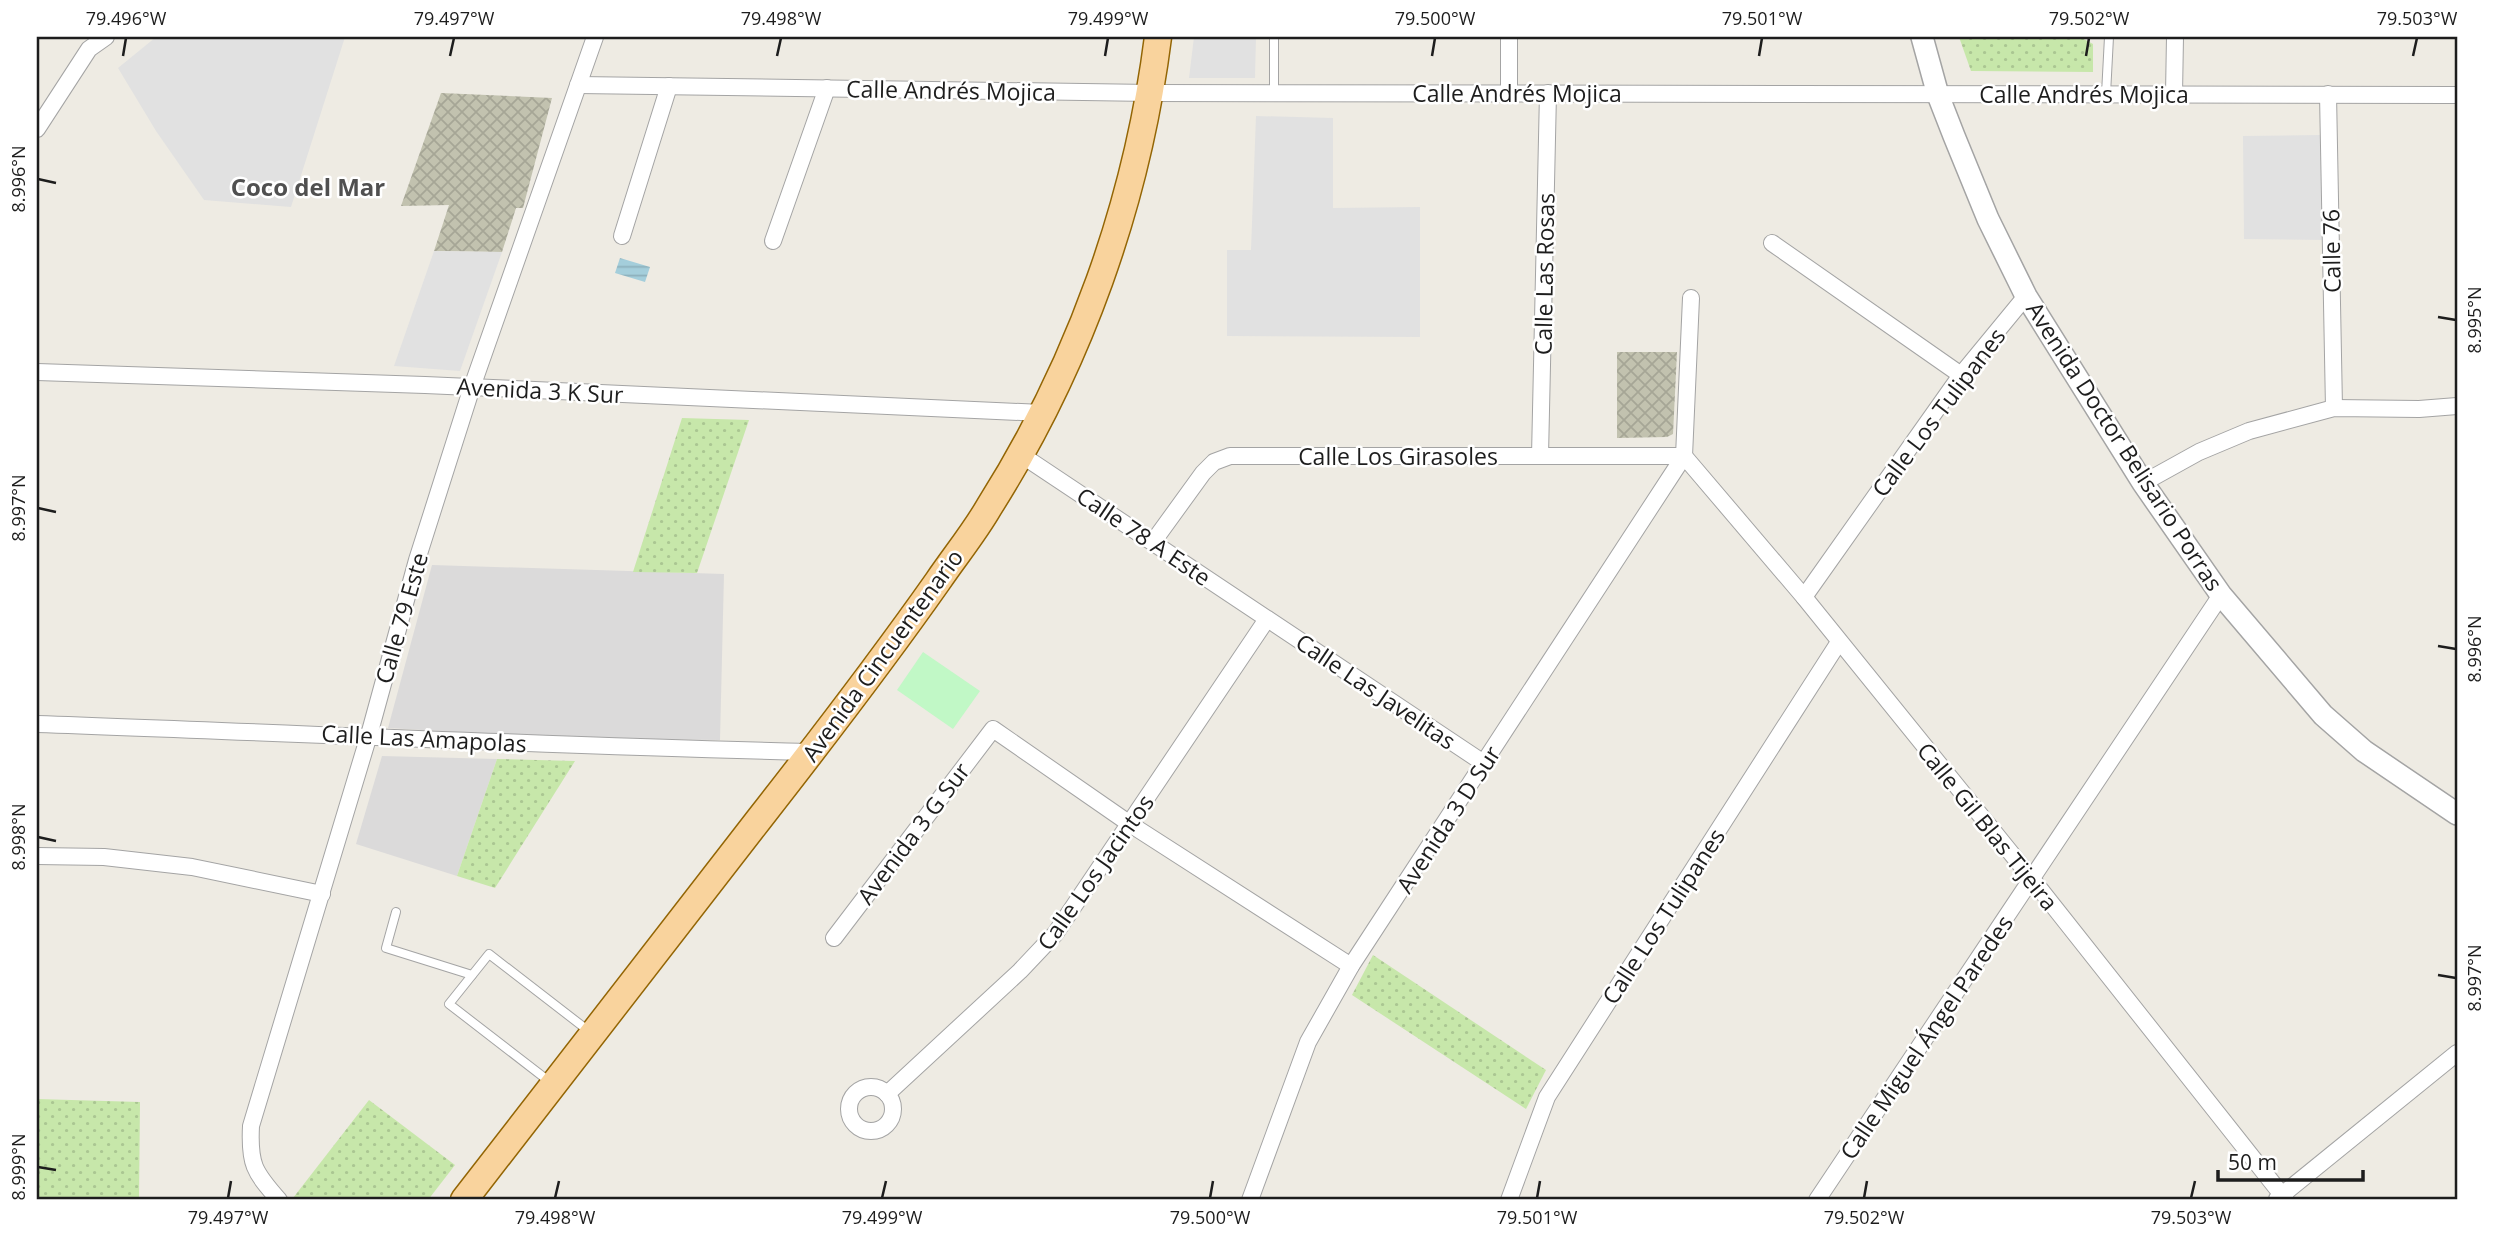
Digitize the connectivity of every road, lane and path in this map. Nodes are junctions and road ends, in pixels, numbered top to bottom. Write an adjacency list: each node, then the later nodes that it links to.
1 (106, 37): 21 (street)
2 (594, 37): 9 (street, Calle 79 Este)
3 (1158, 37): 12 (main road, Avenida Cincuentenario)
4 (1274, 37): 13 (lane)
5 (1509, 37): 14 (street)
6 (1922, 37): 19 (street, Avenida Doctor Belisario Porras)
7 (2109, 37): 16 (lane)
8 (2175, 37): 17 (street)
9 (578, 85): 10 (street, Calle Andrés Mojica); 29 (street, Calle 79 Este)
10 (669, 86): 11 (street, Calle Andrés Mojica); 22 (street)
11 (827, 88): 12 (street, Calle Andrés Mojica); 23 (street)
12 (1151, 93): 13 (street, Calle Andrés Mojica); 32 (main road, Avenida Cincuentenario)
13 (1274, 93): 14 (street, Calle Andrés Mojica)
14 (1509, 93): 15 (street, Calle Andrés Mojica)
15 (1548, 93): 19 (street, Calle Andrés Mojica); 34 (street, Calle Las Rosas)
16 (2106, 94): 17 (street, Calle Andrés Mojica); 19 (street, Calle Andrés Mojica)
17 (2174, 94): 18 (street, Calle Andrés Mojica)
18 (2328, 94): 20 (street, Calle Andrés Mojica); 31 (street, Calle 76)
19 (1938, 95): 25 (street, Avenida Doctor Belisario Porras)
20 (2457, 95)
21 (37, 129)
22 (622, 236)
23 (774, 241)
24 (1772, 243): 28 (street)
25 (2026, 296): 28 (street, Calle Los Tulipanes); 36 (street, Avenida Doctor Belisario Porras)
26 (1691, 298): 35 (street)
27 (37, 372): 29 (street, Avenida 3 K Sur)
28 (1961, 375): 39 (street, Calle Los Tulipanes)
29 (472, 387): 32 (street, Avenida 3 K Sur); 43 (street, Calle 79 Este)
30 (2457, 406): 31 (street)
31 (2334, 408): 36 (street)
32 (1042, 413): 33 (main road, Avenida Cincuentenario)
33 (1020, 454): 37 (street, Calle 78 A Este); 44 (main road, Avenida Cincuentenario)
34 (1540, 456): 35 (street, Calle Los Girasoles); 37 (street, Calle Los Girasoles)
35 (1684, 456): 39 (street, Calle Gil Blas Tijeira); 45 (street, Avenida 3 D Sur)
36 (2143, 483): 38 (street, Avenida Doctor Belisario Porras)
37 (1153, 542): 40 (street, Calle 78 A Este)
38 (2221, 595): 46 (street, Avenida Doctor Belisario Porras); 49 (street, Calle Miguel Ángel Paredes)
39 (1804, 597): 41 (street, Calle Gil Blas Tijeira)
40 (1267, 619): 45 (street, Calle Las Javelitas); 47 (street, Calle Los Jacintos)
41 (1839, 642): 49 (street, Calle Gil Blas Tijeira); 63 (street, Calle Los Tulipanes)
42 (37, 724): 43 (street, Calle Las Amapolas)
43 (369, 735): 44 (street, Calle Las Amapolas); 50 (street, Calle 79 Este)
44 (811, 752): 55 (main road, Avenida Cincuentenario)
45 (1485, 764): 53 (street, Avenida 3 D Sur)
46 (2457, 814)
47 (1130, 824): 52 (street, Avenida 3 G Sur); 53 (street); 58 (street, Calle Los Jacintos)
48 (37, 856): 50 (street)
49 (2032, 879): 59 (street, Calle Gil Blas Tijeira); 64 (street, Calle Miguel Ángel Paredes)
50 (322, 894): 60 (street, Calle 79 Este)
51 (396, 912): 54 (lane)
52 (834, 938)
53 (1351, 966): 62 (street, Avenida 3 D Sur)
54 (472, 975): 55 (lane); 57 (lane)
55 (593, 1034): 57 (main road, Avenida Cincuentenario)
56 (2457, 1053): 59 (street)
57 (553, 1085): 61 (main road, Avenida Cincuentenario)
58 (887, 1094)
59 (2282, 1198)
60 (279, 1200)
61 (464, 1200)
62 (1250, 1200)
63 (1509, 1200)
64 (1817, 1200)

